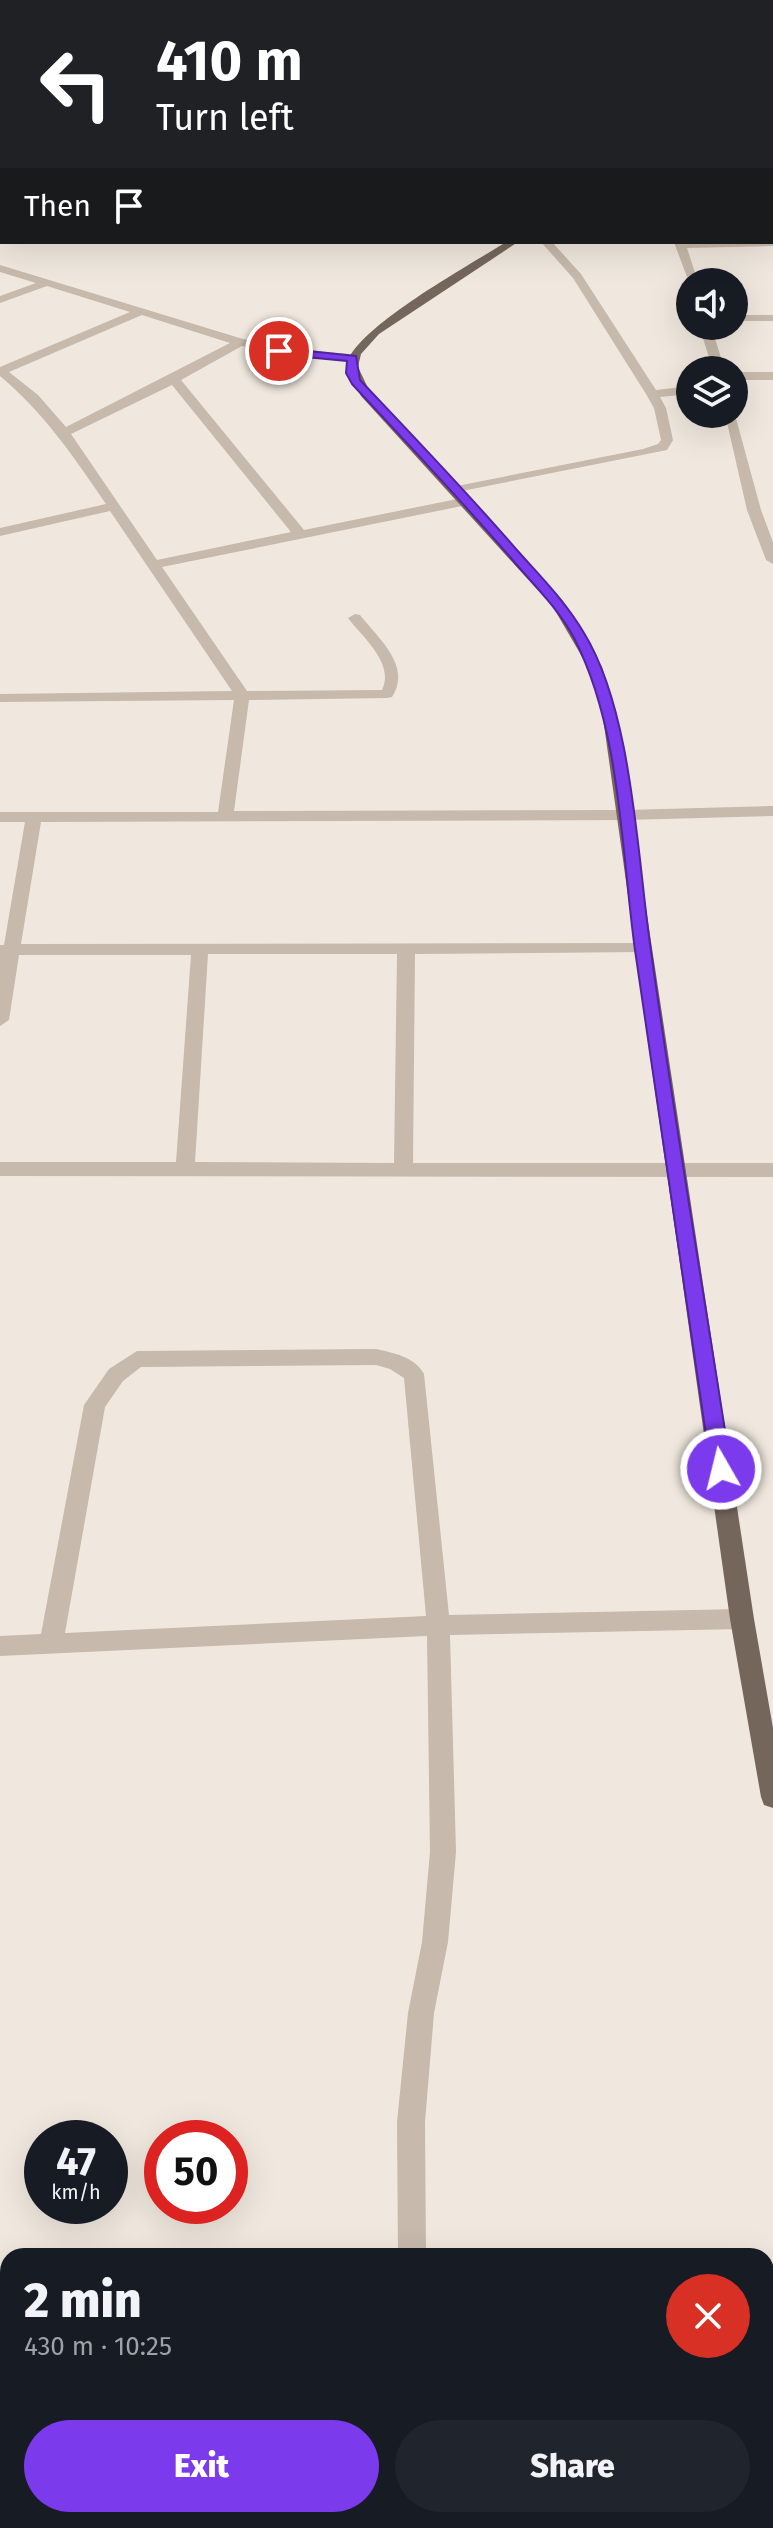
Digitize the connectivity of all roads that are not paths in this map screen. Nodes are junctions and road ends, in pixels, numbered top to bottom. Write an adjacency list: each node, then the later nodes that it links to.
1 (510, 244): 12 (main road)
2 (548, 244): 18 (street)
3 (680, 244): 5 (street)
4 (0, 268): 6 (street)
5 (688, 268)
6 (47, 282): 7 (street); 8 (street)
7 (0, 300)
8 (140, 312): 11 (street); 13 (street)
9 (748, 318): 10 (street)
10 (773, 318)
11 (240, 342): 12 (street); 16 (street)
12 (352, 358): 21 (main road)
13 (0, 371): 20 (street)
14 (748, 376): 15 (street)
15 (773, 376)
16 (174, 379): 20 (street); 26 (street)
17 (676, 391): 18 (street)
18 (652, 394): 21 (street)
19 (734, 428): 23 (street)
20 (64, 433): 22 (street)
21 (462, 495): 26 (street); 33 (main road)
22 (113, 506): 25 (street); 28 (street)
23 (754, 510): 24 (street); 27 (street)
24 (773, 510)
25 (0, 532)
26 (299, 533): 28 (street)
27 (773, 560)
28 (155, 564): 30 (street)
29 (355, 618): 30 (street)
30 (242, 695): 31 (street); 35 (street)
31 (0, 698)
32 (773, 811): 33 (street)
33 (626, 815): 35 (street); 37 (main road)
34 (34, 816): 35 (street); 36 (street); 40 (street)
35 (225, 816)
36 (0, 817)
37 (642, 947): 38 (street); 46 (main road)
38 (406, 948): 39 (street); 45 (street)
39 (200, 949): 40 (street); 43 (street)
40 (6, 950): 41 (street)
41 (0, 1020)
42 (0, 1169): 43 (street)
43 (185, 1170): 45 (street)
44 (773, 1170): 46 (street)
45 (403, 1171): 46 (street)
46 (678, 1171): 47 (main road)
47 (742, 1619): 48 (street); 51 (main road)
48 (438, 1625): 49 (street); 49 (street); 53 (street)
49 (51, 1644): 50 (street)
50 (0, 1646)
51 (769, 1751): 52 (main road)
52 (773, 1797)
53 (412, 2248)

